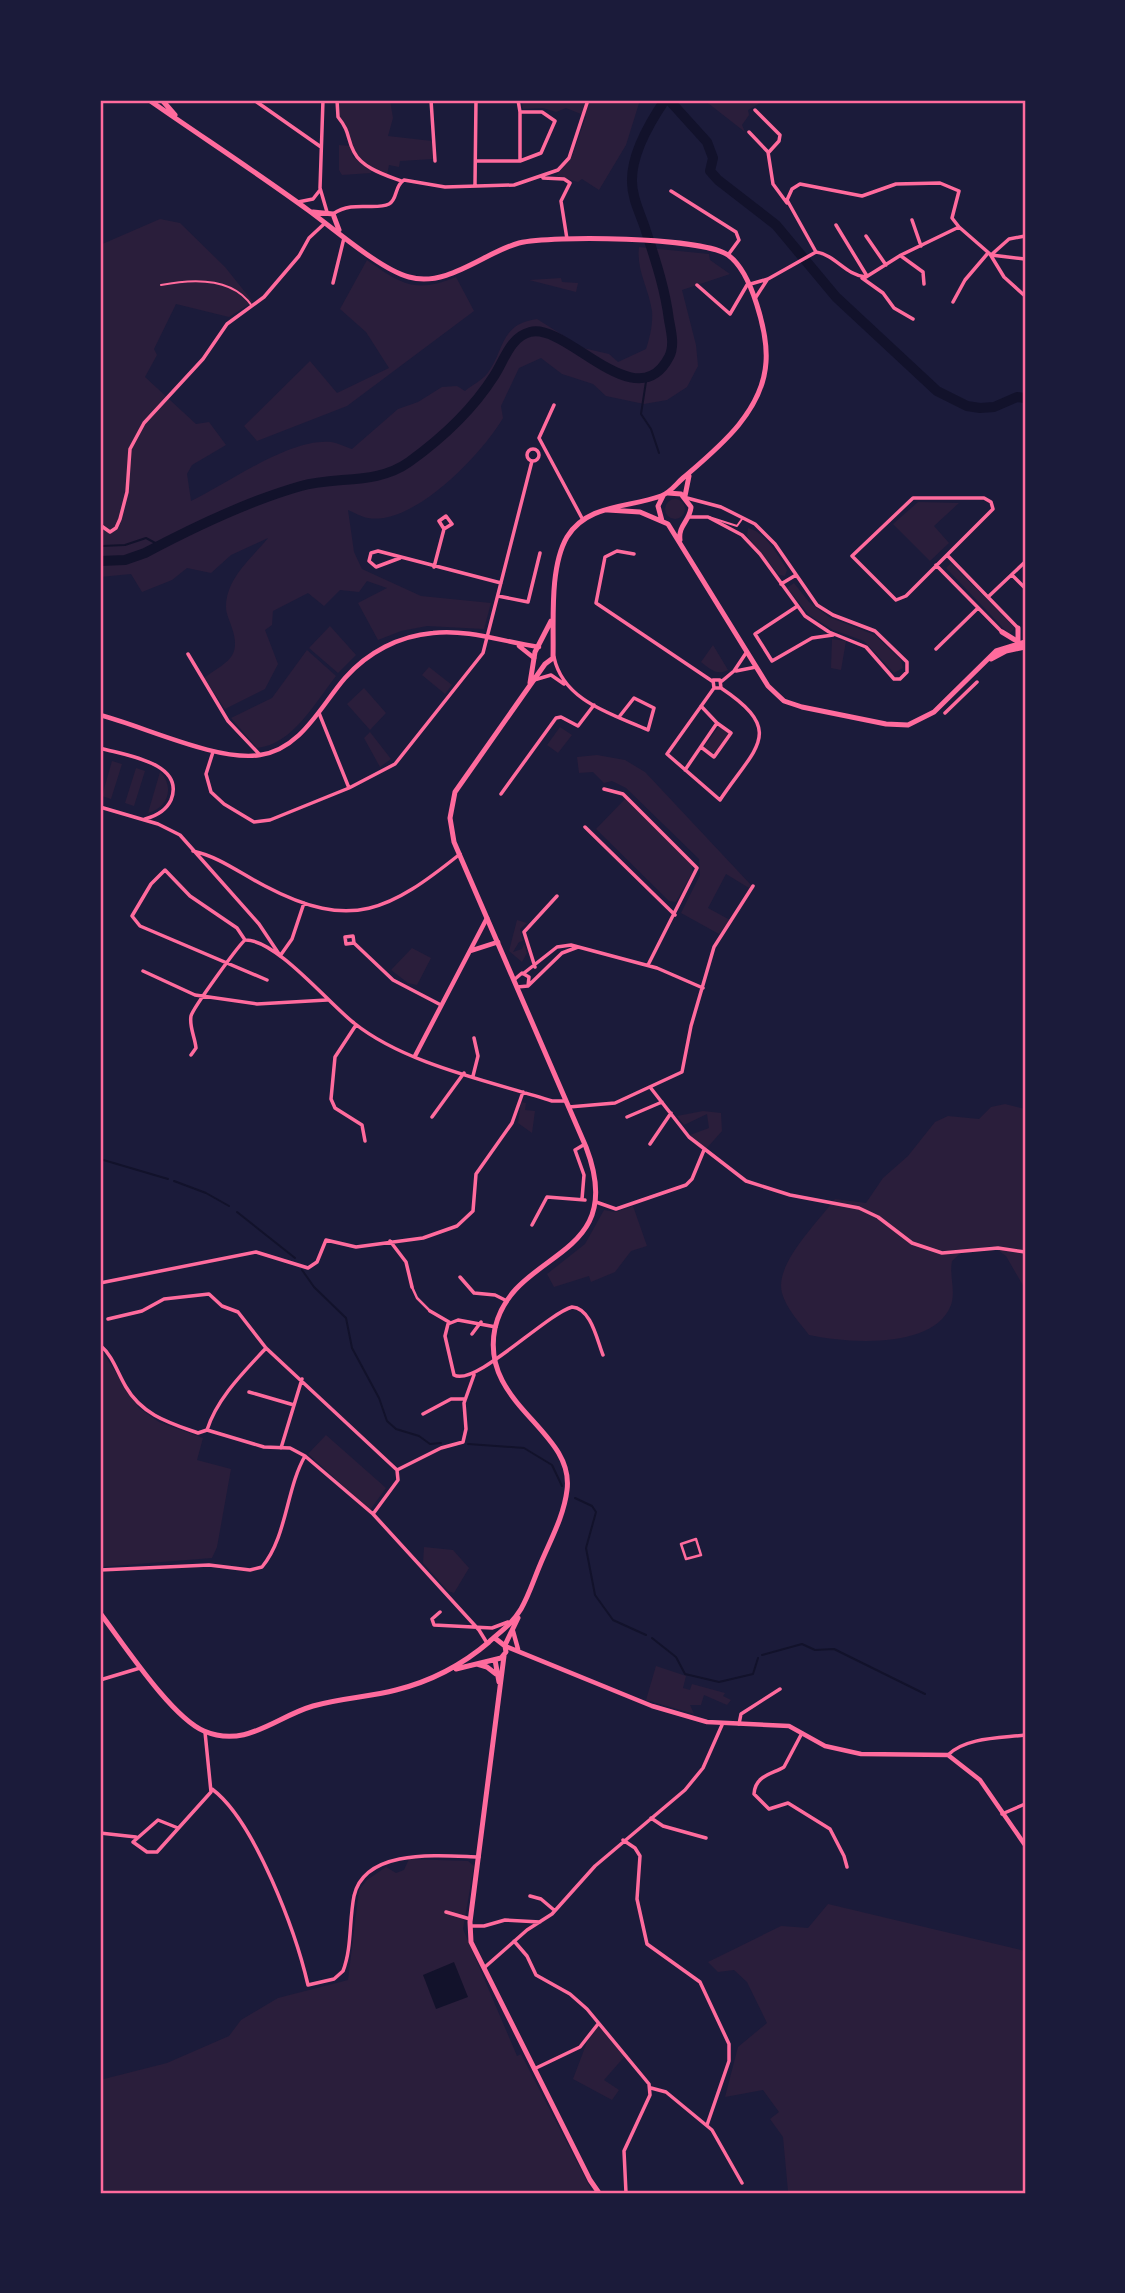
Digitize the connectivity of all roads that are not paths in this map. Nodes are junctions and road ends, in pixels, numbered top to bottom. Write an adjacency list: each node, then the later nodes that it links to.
1 (149, 100): 13 (main road)
2 (162, 100): 13 (main road)
3 (254, 100): 14 (street)
4 (323, 100): 14 (street)
5 (337, 100): 20 (street)
6 (431, 100): 16 (street)
7 (476, 100): 17 (street)
8 (517, 100): 11 (street)
9 (588, 100): 19 (street)
10 (755, 110): 15 (street)
11 (520, 112): 18 (street); 18 (street)
12 (749, 132): 15 (street)
13 (199, 135): 24 (main road)
14 (321, 147): 22 (street)
15 (768, 153): 25 (street)
16 (435, 161)
17 (475, 161): 18 (street); 21 (street)
18 (520, 161)
19 (539, 178): 21 (street); 33 (street)
20 (401, 181): 21 (street); 26 (street)
21 (475, 184)
22 (320, 188): 24 (street); 26 (street)
23 (670, 191): 37 (street)
24 (295, 201): 26 (main road)
25 (788, 204): 29 (street); 35 (street)
26 (327, 219): 30 (main road); 52 (street)
27 (912, 219): 34 (street)
28 (836, 225): 42 (street)
29 (959, 227): 34 (street); 36 (street)
30 (342, 234): 33 (main road); 44 (street)
31 (866, 236): 40 (street)
32 (1025, 236): 36 (street)
33 (567, 239): 37 (main road)
34 (921, 246): 38 (street)
35 (816, 252): 41 (street); 43 (street)
36 (990, 254): 39 (street); 49 (street); 51 (street)
37 (728, 255): 48 (main road)
38 (900, 256): 40 (street); 45 (street)
39 (1025, 260)
40 (886, 265): 42 (street)
41 (861, 276): 42 (street); 53 (street)
42 (867, 276)
43 (768, 279): 48 (street); 50 (street)
44 (334, 284)
45 (924, 284)
46 (161, 285): 52 (lane)
47 (697, 285): 48 (street)
48 (748, 285): 50 (main road)
49 (1025, 296)
50 (754, 300): 56 (main road)
51 (953, 302)
52 (252, 307): 66 (street)
53 (913, 319)
54 (554, 405): 63 (street)
55 (531, 461): 78 (street)
56 (690, 473): 57 (main road); 58 (main road)
57 (665, 495): 58 (main road); 59 (main road); 64 (main road)
58 (686, 497): 60 (main road); 62 (street)
59 (605, 510): 63 (main road); 64 (main road)
60 (689, 517): 61 (street); 65 (main road)
61 (708, 517): 62 (lane); 79 (street)
62 (742, 517): 77 (street)
63 (583, 520): 85 (main road)
64 (665, 522): 65 (main road); 68 (main road)
65 (682, 524): 68 (main road)
66 (100, 525)
67 (444, 529): 75 (street)
68 (681, 543): 96 (main road)
69 (540, 553): 81 (street)
70 (634, 554): 105 (street)
71 (947, 555): 74 (street); 74 (street); 82 (street)
72 (400, 558): 72 (street); 75 (street)
73 (1025, 562): 76 (street)
74 (936, 565): 84 (street)
75 (434, 566): 78 (street)
76 (1012, 575): 80 (street); 82 (street)
77 (796, 576): 79 (street); 89 (street)
78 (501, 583): 81 (street)
79 (781, 584): 83 (street)
80 (1025, 588)
81 (498, 596): 90 (street)
82 (988, 597): 86 (street)
83 (796, 607): 89 (street); 89 (street)
84 (978, 608): 87 (street); 94 (street)
85 (553, 614): 93 (main road); 95 (main road)
86 (1018, 628): 88 (main road); 92 (main road)
87 (1002, 632): 92 (main road); 97 (main road)
88 (1025, 633)
89 (836, 635)
90 (488, 638): 91 (main road); 116 (main road); 126 (street)
91 (512, 643): 93 (main road); 99 (main road)
92 (1024, 644): 97 (main road)
93 (540, 646): 95 (main road); 99 (main road)
94 (936, 649)
95 (553, 651): 100 (main road); 103 (street)
96 (747, 651): 101 (main road); 102 (street)
97 (1000, 651): 112 (main road)
98 (188, 654): 124 (street)
99 (536, 659): 100 (main road); 111 (main road)
100 (546, 664): 103 (street); 104 (main road)
101 (757, 667): 102 (street); 112 (main road)
102 (734, 671): 106 (street)
103 (559, 673): 108 (street)
104 (534, 680): 108 (street); 111 (main road)
105 (712, 681): 106 (street); 109 (street)
106 (721, 681): 110 (street)
107 (976, 682): 115 (street)
108 (569, 687): 113 (street)
109 (714, 688): 110 (street); 114 (street)
110 (721, 688): 125 (street)
111 (527, 689): 133 (main road)
112 (945, 702): 115 (street)
113 (594, 705): 119 (street); 128 (street)
114 (699, 708): 120 (street); 125 (street)
115 (951, 708): 117 (street)
116 (319, 713): 124 (main road); 126 (street)
117 (945, 713)
118 (100, 715): 123 (main road)
119 (619, 717): 119 (street)
120 (718, 723): 121 (street); 121 (street)
121 (701, 747): 125 (street)
122 (100, 748): 130 (street)
123 (214, 750): 124 (main road); 126 (street)
124 (260, 755)
125 (685, 770)
126 (349, 788)
127 (604, 789): 137 (street)
128 (501, 794)
129 (100, 807): 130 (street)
130 (143, 819): 132 (street)
131 (586, 827): 137 (street)
132 (193, 851): 136 (street); 145 (street)
133 (460, 854): 136 (street); 138 (main road)
134 (753, 886): 156 (street)
135 (557, 896): 149 (street)
136 (304, 903): 145 (street)
137 (675, 915): 148 (street)
138 (487, 918): 140 (main road); 143 (main road)
139 (245, 940): 145 (street); 147 (street); 147 (street)
140 (498, 942): 143 (main road); 151 (main road)
141 (354, 943): 160 (street)
142 (581, 947): 144 (street); 146 (street); 148 (street)
143 (470, 951): 160 (main road)
144 (550, 954): 146 (street); 149 (street)
145 (280, 956): 159 (street)
146 (555, 960): 155 (street)
147 (227, 963): 153 (street); 158 (street)
148 (648, 965): 156 (street)
149 (535, 967): 152 (street)
150 (143, 971): 158 (street)
151 (511, 972): 152 (street); 154 (main road)
152 (522, 973): 154 (street); 155 (street)
153 (267, 980)
154 (514, 980): 157 (main road)
155 (527, 987): 157 (street)
156 (703, 988): 167 (street)
157 (519, 990): 170 (main road)
158 (203, 996): 159 (street); 163 (street)
159 (327, 999): 161 (street)
160 (441, 1005): 164 (main road)
161 (356, 1025): 164 (street); 174 (street)
162 (474, 1038): 166 (street)
163 (191, 1055)
164 (415, 1056): 165 (street)
165 (464, 1073): 166 (street); 172 (street)
166 (472, 1076): 168 (street)
167 (650, 1087): 169 (street); 170 (street)
168 (523, 1092): 170 (street); 183 (street)
169 (662, 1102): 171 (street); 173 (street)
170 (567, 1104): 175 (main road)
171 (671, 1113): 176 (street); 177 (street)
172 (432, 1117)
173 (627, 1117)
174 (365, 1141)
175 (584, 1144): 178 (main road); 179 (street)
176 (650, 1144)
177 (704, 1150): 180 (street); 184 (street)
178 (597, 1193): 179 (street); 180 (main road)
179 (584, 1200): 181 (street); 182 (street)
180 (596, 1202): 181 (main road)
181 (594, 1210): 188 (main road)
182 (532, 1225)
183 (390, 1241): 186 (street); 187 (street)
184 (1025, 1252)
185 (460, 1277): 188 (street)
186 (100, 1283)
187 (412, 1287): 189 (street)
188 (507, 1301): 193 (main road)
189 (430, 1311): 192 (street)
190 (108, 1319): 196 (street)
191 (481, 1322): 192 (street); 193 (street); 194 (street)
192 (450, 1323): 199 (street)
193 (496, 1326): 198 (main road)
194 (472, 1334)
195 (100, 1345): 205 (street)
196 (266, 1348): 200 (street); 205 (street)
197 (603, 1355): 198 (street)
198 (494, 1359): 199 (street); 212 (main road)
199 (474, 1374): 202 (street)
200 (302, 1379): 203 (street); 208 (street)
201 (249, 1392): 203 (street)
202 (465, 1399): 204 (street); 208 (street)
203 (294, 1405): 206 (street)
204 (423, 1414)
205 (206, 1430): 206 (street)
206 (281, 1448): 207 (street)
207 (305, 1456): 209 (street); 211 (street)
208 (397, 1470): 209 (street)
209 (373, 1514): 215 (street)
210 (696, 1539): 210 (street)
211 (100, 1570)
212 (520, 1611): 215 (street); 216 (main road); 217 (main road)
213 (440, 1612): 215 (street)
214 (100, 1613): 224 (main road)
215 (476, 1627): 217 (street)
216 (513, 1630): 218 (main road); 219 (main road)
217 (490, 1642): 218 (main road); 222 (main road); 225 (main road)
218 (505, 1646): 219 (main road); 221 (main road)
219 (519, 1650): 220 (main road)
220 (527, 1654): 221 (main road); 231 (main road)
221 (504, 1655): 222 (main road); 229 (main road)
222 (493, 1660): 223 (main road); 226 (main road)
223 (475, 1664): 225 (main road); 226 (main road)
224 (142, 1667): 227 (street); 232 (main road)
225 (449, 1672): 232 (main road)
226 (498, 1676): 229 (main road)
227 (100, 1680)
228 (780, 1689): 230 (street)
229 (500, 1696): 246 (main road)
230 (739, 1724): 231 (main road); 233 (main road)
231 (722, 1725): 239 (street)
232 (205, 1732): 236 (street)
233 (802, 1733): 235 (main road); 247 (street)
234 (1025, 1735): 235 (street)
235 (948, 1755): 238 (main road)
236 (212, 1789): 240 (street); 246 (street)
237 (1025, 1804): 238 (street)
238 (1002, 1814): 245 (main road)
239 (651, 1818): 243 (street); 244 (street)
240 (178, 1828): 242 (street); 242 (street)
241 (100, 1833): 242 (street)
242 (136, 1837)
243 (706, 1838)
244 (623, 1840): 249 (street); 258 (street)
245 (1025, 1845)
246 (479, 1857): 251 (main road)
247 (846, 1867)
248 (530, 1896): 249 (street)
249 (555, 1911): 252 (street)
250 (446, 1912): 251 (street)
251 (470, 1922): 252 (street); 254 (main road)
252 (540, 1922): 253 (street)
253 (513, 1941): 254 (street); 255 (street)
254 (482, 1969): 256 (main road)
255 (598, 2024): 256 (street); 257 (street)
256 (534, 2069): 260 (main road)
257 (651, 2088): 258 (street); 261 (street)
258 (707, 2125): 259 (street)
259 (742, 2183)
260 (599, 2193)
261 (626, 2193)

